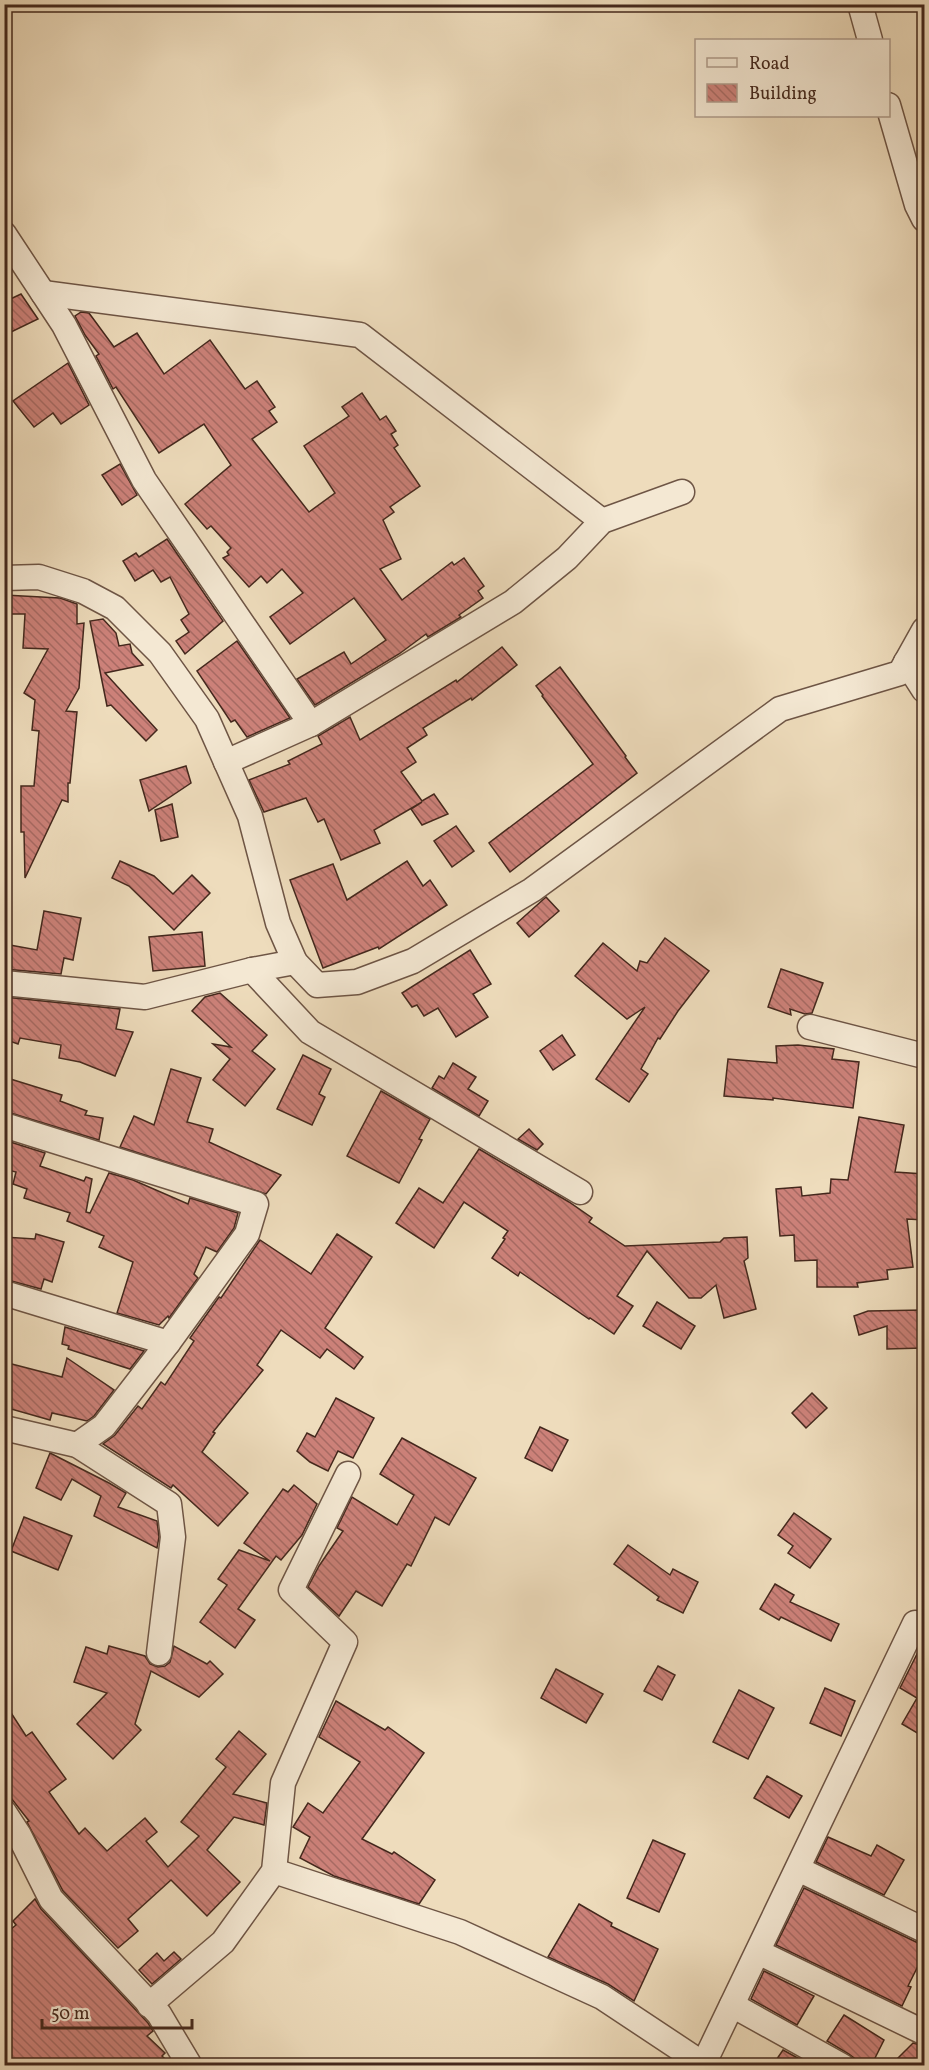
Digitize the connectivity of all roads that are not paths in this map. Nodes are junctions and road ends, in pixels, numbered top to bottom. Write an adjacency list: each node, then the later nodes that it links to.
1 (860, 4): 2 (street)
2 (870, 39)
3 (890, 112): 4 (street)
4 (924, 219)
5 (4, 234): 6 (street)
6 (43, 293): 8 (street); 13 (street)
7 (682, 492): 8 (street)
8 (602, 521): 13 (street)
9 (4, 578): 14 (street)
10 (924, 630): 11 (street)
11 (906, 662): 12 (street); 15 (street)
12 (924, 690)
13 (311, 724): 14 (street)
14 (226, 762): 15 (street)
15 (295, 962): 16 (street)
16 (252, 970): 17 (street); 21 (street)
17 (4, 983)
18 (810, 1027): 19 (street)
19 (924, 1056)
20 (4, 1125): 23 (street)
21 (580, 1192)
22 (4, 1293): 23 (street)
23 (168, 1343): 25 (street)
24 (4, 1428): 25 (street)
25 (77, 1444): 28 (street)
26 (348, 1474): 31 (street)
27 (915, 1623): 30 (street)
28 (159, 1653)
29 (4, 1812): 34 (street)
30 (798, 1869): 32 (street); 33 (street)
31 (274, 1871): 34 (street); 37 (street)
32 (924, 1930)
33 (758, 1952): 35 (street); 36 (street)
34 (149, 2005): 38 (street)
35 (732, 2005): 37 (street); 39 (street)
36 (923, 2032)
37 (705, 2064)
38 (190, 2066)
39 (842, 2066)

